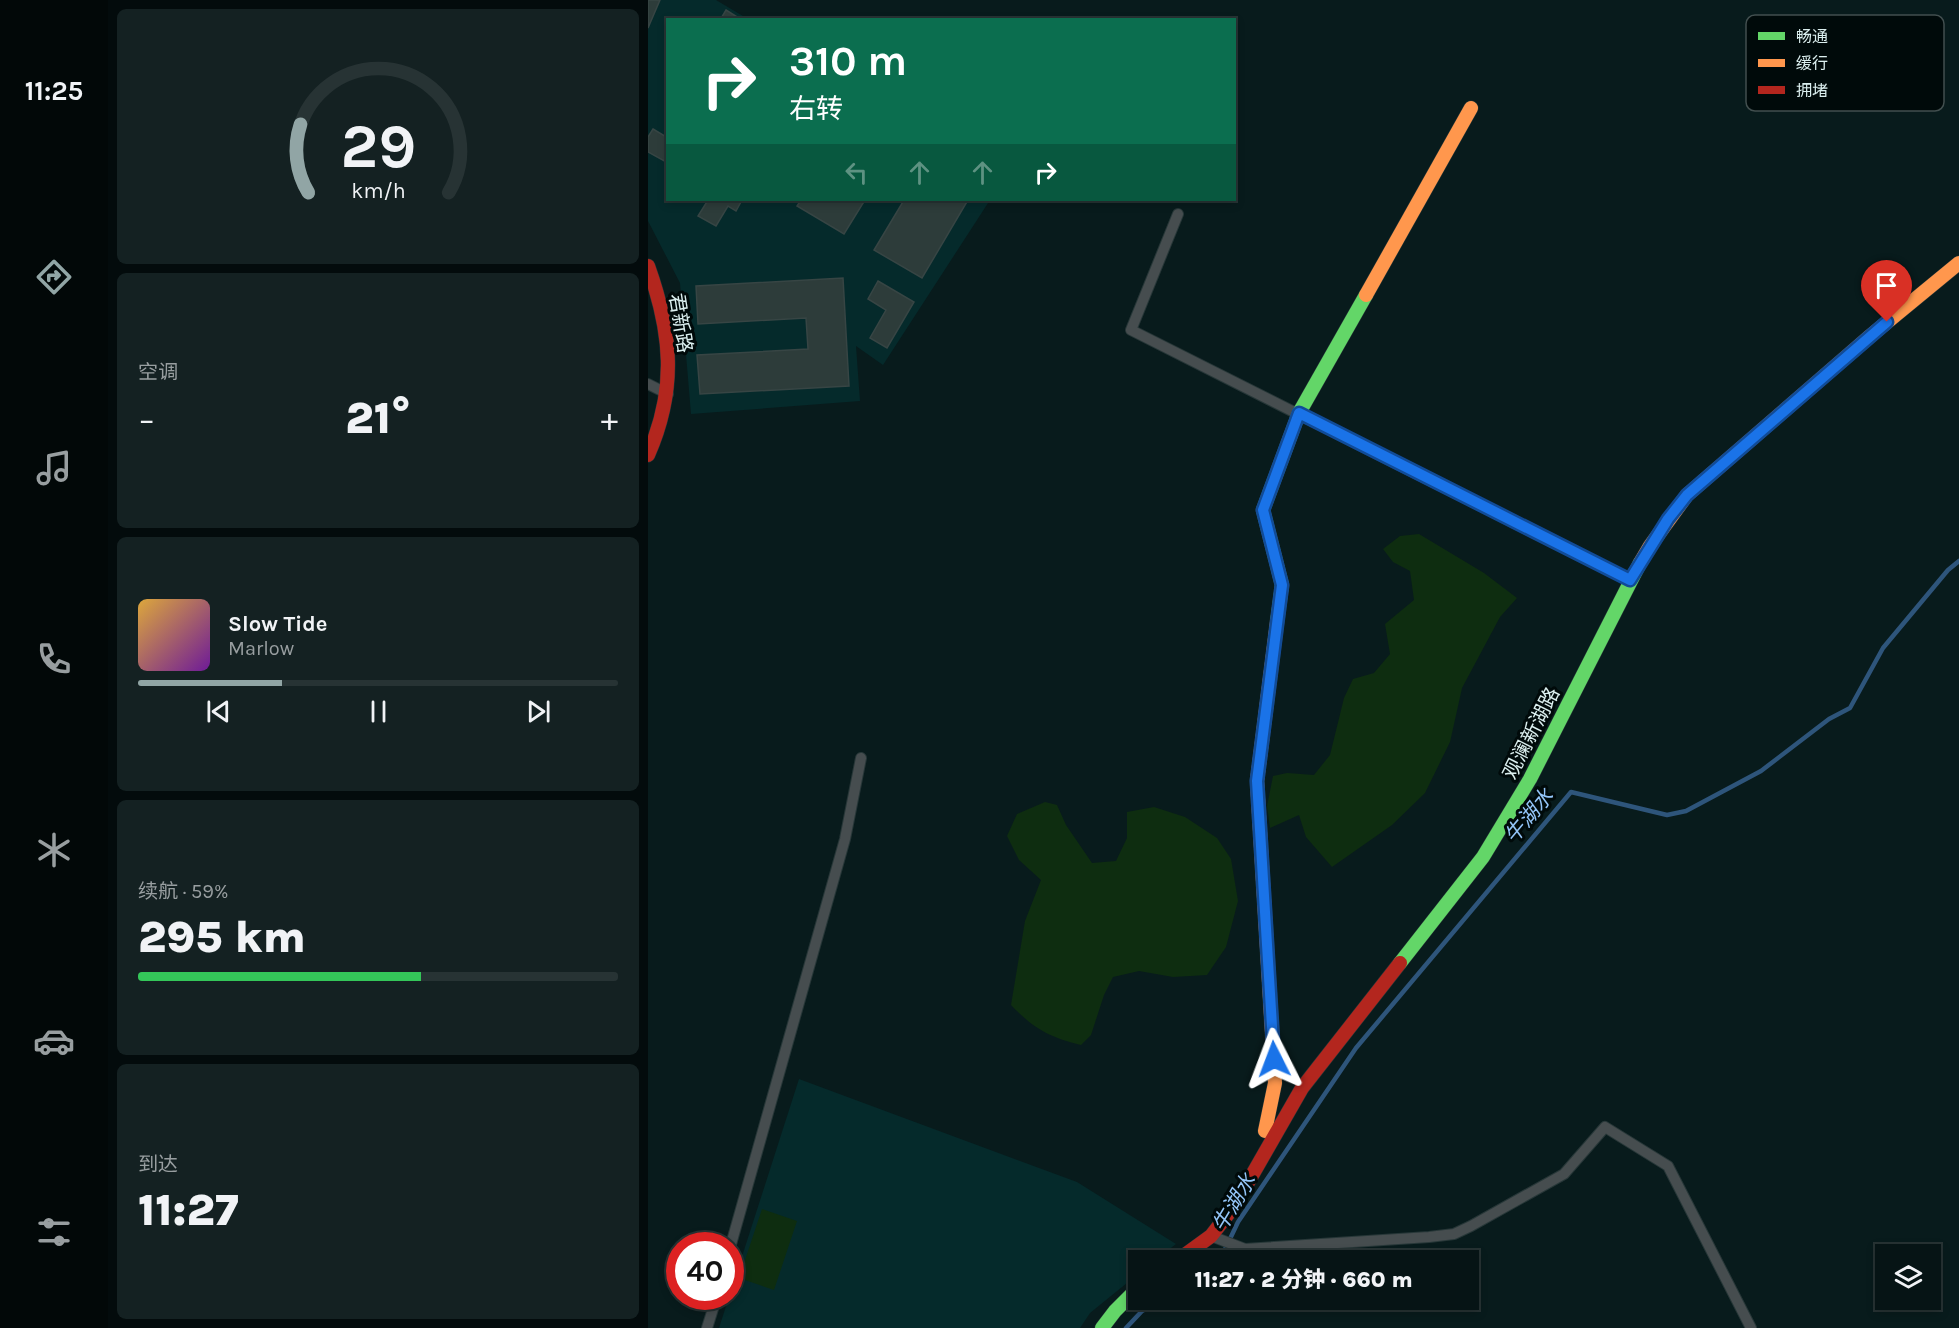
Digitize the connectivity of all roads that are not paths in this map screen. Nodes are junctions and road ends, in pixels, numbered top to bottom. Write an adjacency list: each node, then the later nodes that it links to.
1 (1471, 108): 7 (street)
2 (1178, 214): 7 (street)
3 (1959, 263): 9 (street, 观澜新湖路)
4 (648, 266): 6 (street, 君新路)
5 (648, 384): 6 (street)
6 (668, 394): 8 (street, 君新路)
7 (1299, 413): 9 (street); 11 (street)
8 (648, 455)
9 (1630, 580): 13 (street, 观澜新湖路)
10 (861, 758): 12 (street)
11 (1265, 1131)
12 (734, 1232)
13 (1215, 1237): 14 (street, 观澜新湖路); 19 (street)
14 (1194, 1250)
15 (1128, 1298): 18 (street)
16 (713, 1310): 17 (street)
17 (707, 1328)
18 (1102, 1328)
19 (1751, 1328)

